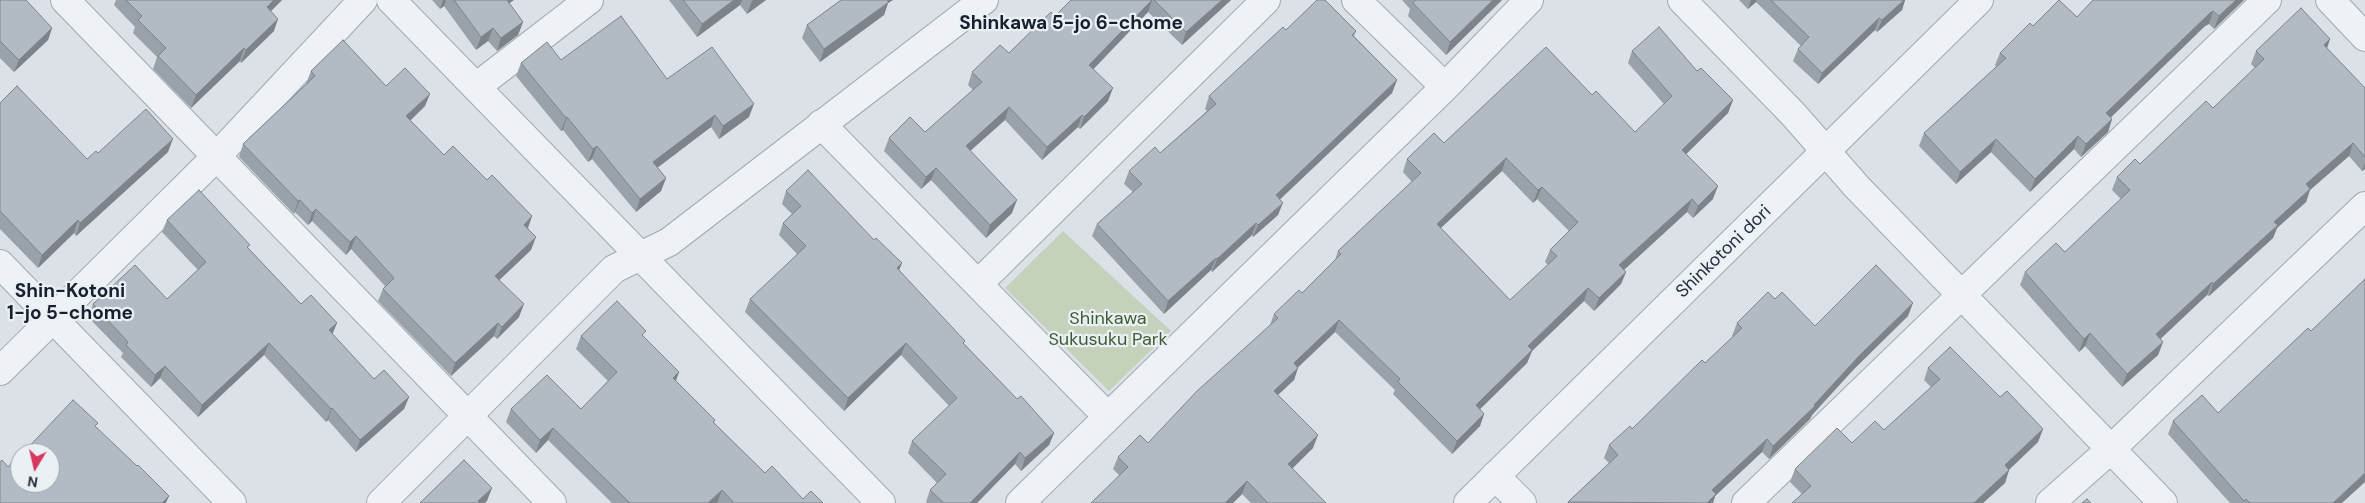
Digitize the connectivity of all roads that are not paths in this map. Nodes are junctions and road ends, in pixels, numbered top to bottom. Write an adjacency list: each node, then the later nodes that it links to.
1 (65, 0): 18 (street)
2 (364, 0): 18 (street)
3 (391, 0): 14 (street)
4 (589, 0): 14 (street)
5 (984, 0): 16 (street)
6 (1266, 0): 22 (street)
7 (1356, 0): 15 (street)
8 (1529, 0): 15 (street)
9 (1682, 0): 17 (street)
10 (2267, 0): 23 (street)
11 (2330, 0): 13 (street)
12 (1971, 3): 17 (street, Shinkotoni dori)
13 (2365, 37)
14 (476, 87): 20 (street)
15 (1445, 87): 27 (street)
16 (822, 124): 20 (street); 22 (street)
17 (1825, 151): 23 (street); 29 (street, Shinkotoni dori)
18 (217, 156): 24 (street); 26 (street)
19 (2365, 206): 28 (street)
20 (641, 256): 26 (street); 33 (street)
21 (0, 264): 24 (street)
22 (978, 284): 27 (street)
23 (1961, 294): 28 (street); 37 (street)
24 (53, 318): 25 (street); 30 (street)
25 (0, 371)
26 (468, 416): 31 (street); 32 (street)
27 (1108, 418): 34 (street)
28 (2111, 449): 38 (street); 39 (street)
29 (1495, 476): 35 (street, Shinkotoni dori); 36 (street)
30 (232, 503)
31 (381, 503)
32 (552, 503)
33 (881, 503)
34 (1020, 503)
35 (1468, 503)
36 (1522, 503)
37 (1746, 503)
38 (2050, 503)
39 (2163, 503)

